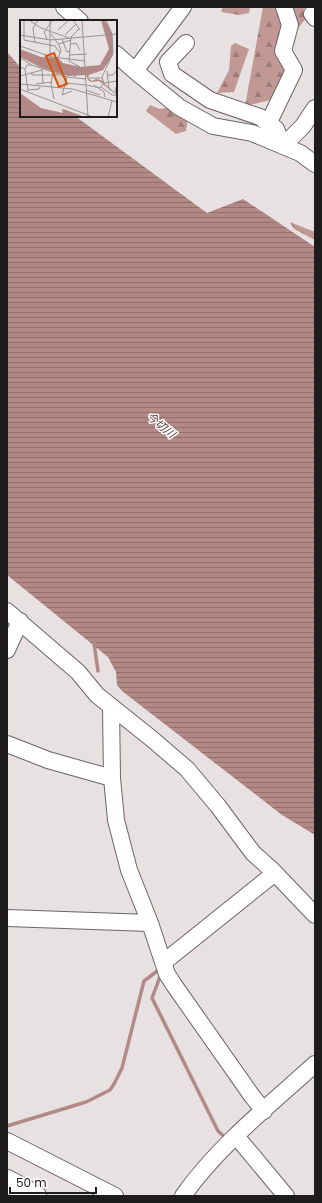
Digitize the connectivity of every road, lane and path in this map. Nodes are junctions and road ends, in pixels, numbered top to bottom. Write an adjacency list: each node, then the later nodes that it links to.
1 (64, 7): 4 (street)
2 (183, 7): 7 (street)
3 (284, 7): 9 (street)
4 (79, 20)
5 (186, 43): 9 (street)
6 (117, 55): 7 (street)
7 (135, 71): 10 (street)
8 (315, 108): 10 (street)
9 (268, 124): 10 (street)
10 (283, 146): 11 (street)
11 (315, 164)
12 (7, 611): 13 (street)
13 (20, 621): 14 (street); 15 (street)
14 (7, 650)
15 (111, 706): 17 (street); 18 (street)
16 (7, 744): 17 (street)
17 (108, 777): 21 (street)
18 (275, 873): 19 (street); 22 (street)
19 (315, 915)
20 (7, 918): 21 (street)
21 (146, 922): 22 (street)
22 (164, 962): 24 (street)
23 (315, 1064): 24 (street)
24 (264, 1110): 25 (street)
25 (232, 1140): 30 (street); 31 (street)
26 (7, 1141): 29 (street)
27 (7, 1181): 28 (highway)
28 (35, 1196)
29 (115, 1196)
30 (183, 1196)
31 (286, 1196)

